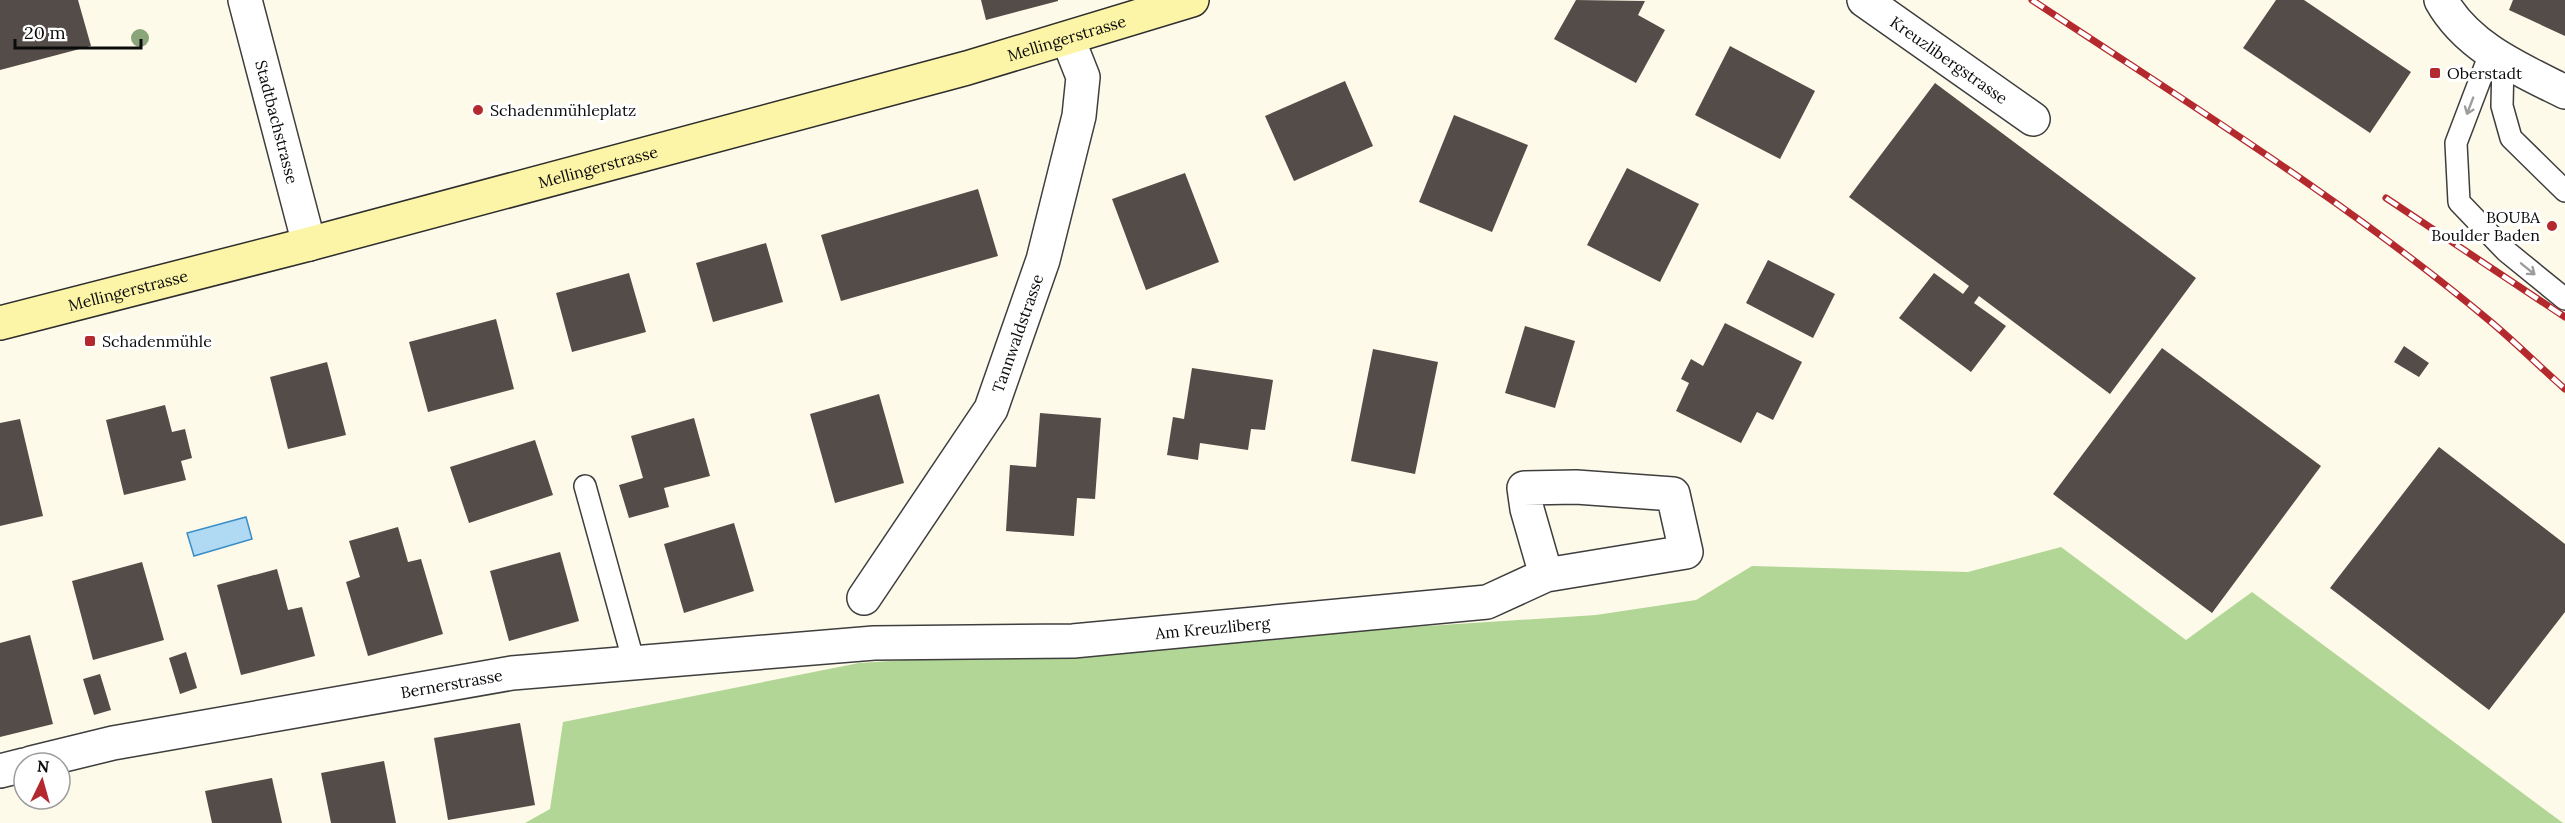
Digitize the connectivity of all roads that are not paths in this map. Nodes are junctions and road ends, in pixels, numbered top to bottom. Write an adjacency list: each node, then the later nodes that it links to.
1 (245, 0): 10 (street, Stadtbachstrasse)
2 (1192, 0): 5 (main road, Mellingerstrasse)
3 (1864, 0): 8 (street, Kreuzlibergstrasse)
4 (2441, 0): 6 (street)
5 (1068, 39): 10 (main road, Mellingerstrasse); 15 (street, Tannwaldstrasse)
6 (2497, 56): 7 (street); 9 (lane); 11 (lane, one-way to 11)
7 (2565, 92)
8 (2033, 120)
9 (2565, 191)
10 (309, 244): 12 (main road, Mellingerstrasse)
11 (2565, 299)
12 (0, 323)
13 (585, 486): 17 (lane)
14 (1545, 575): 14 (street, Am Kreuzliberg); 16 (street, Am Kreuzliberg)
15 (864, 598)
16 (874, 643): 17 (street, Bernerstrasse)
17 (634, 663): 18 (street, Bernerstrasse)
18 (72, 753)

